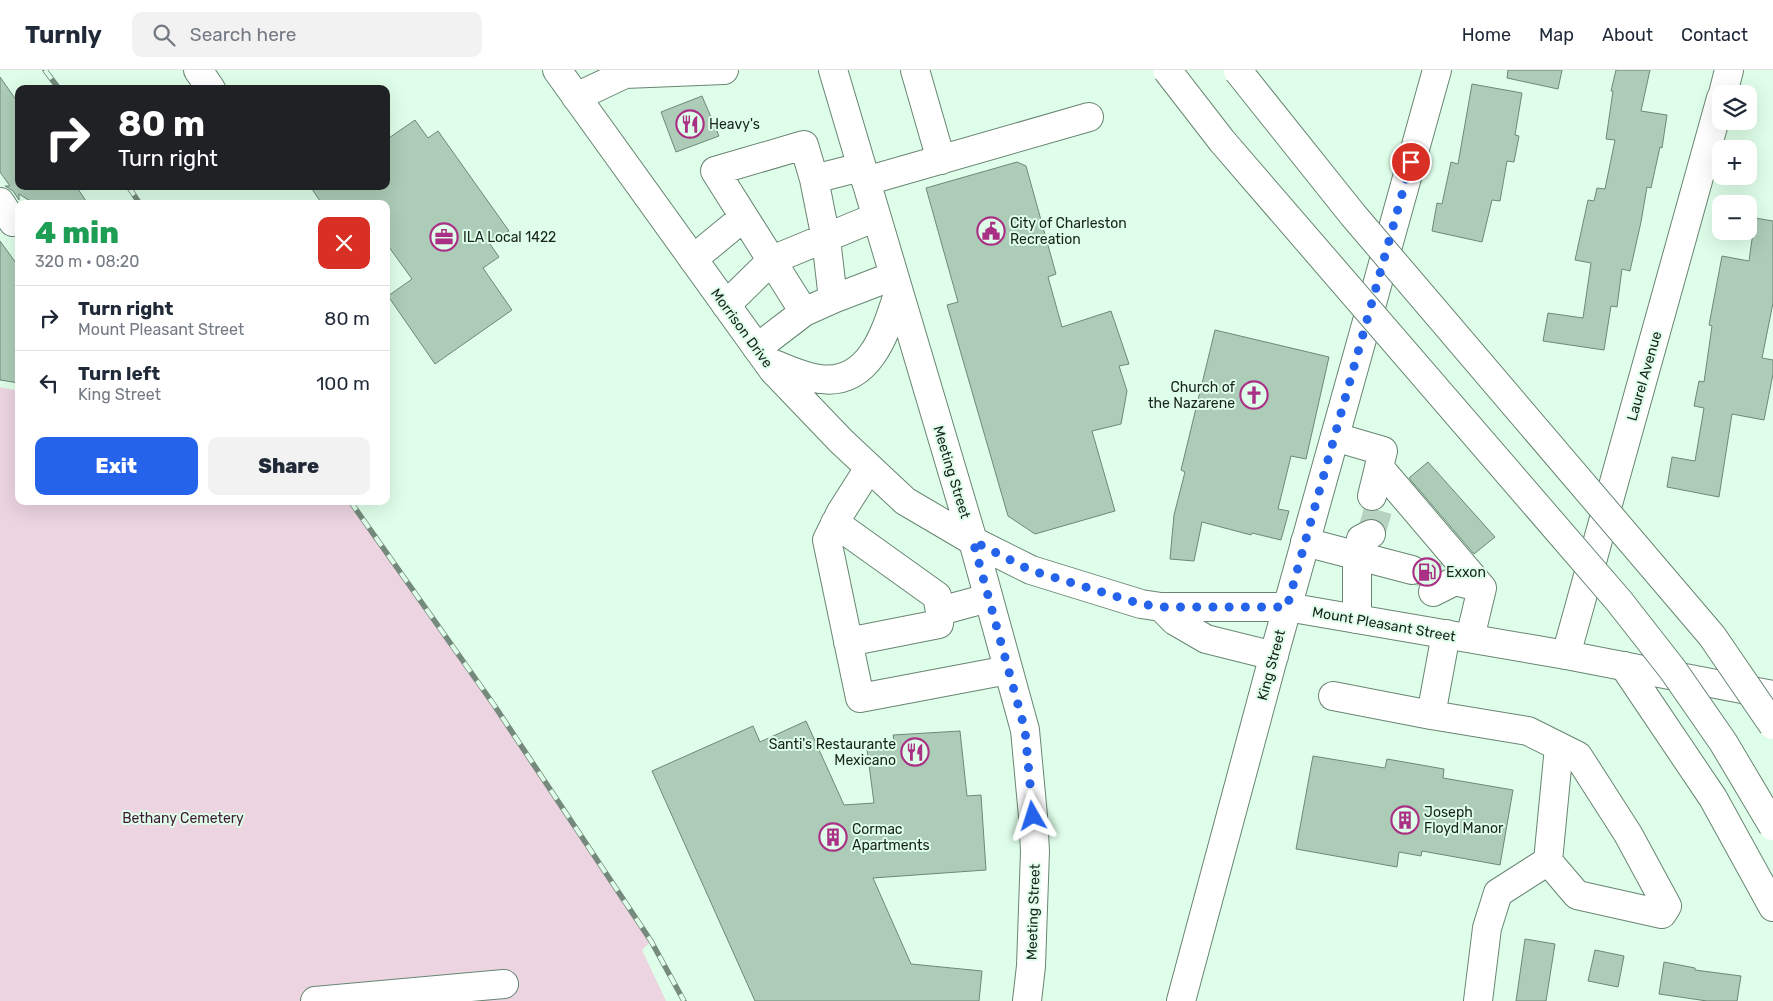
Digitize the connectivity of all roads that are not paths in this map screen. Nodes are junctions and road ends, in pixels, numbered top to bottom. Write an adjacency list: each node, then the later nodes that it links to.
1 (198, 70): 10 (main road)
2 (557, 70): 12 (main road, Morrison Drive)
3 (724, 70): 12 (main road)
4 (832, 70): 16 (main road, Meeting Street)
5 (914, 70): 15 (main road)
6 (1168, 70): 52 (main road, bridge)
7 (1238, 70): 50 (main road, bridge)
8 (1437, 70): 28 (main road, King Street)
9 (1729, 70): 11 (main road)
10 (208, 85)
11 (1725, 85)
12 (576, 97): 21 (main road, Morrison Drive)
13 (1089, 117): 15 (main road)
14 (1712, 130): 43 (main road, Laurel Avenue)
15 (941, 160): 16 (main road)
16 (864, 174): 17 (main road); 19 (main road, Meeting Street)
17 (814, 179): 18 (main road); 20 (main road)
18 (744, 217): 21 (main road); 22 (main road)
19 (876, 217): 20 (main road); 23 (main road, Meeting Street)
20 (826, 239): 22 (main road); 24 (main road)
21 (693, 259): 25 (main road, Morrison Drive)
22 (772, 260): 25 (main road); 26 (main road)
23 (895, 285): 24 (main road); 27 (main road); 33 (main road, Meeting Street)
24 (833, 299): 26 (main road)
25 (726, 305): 27 (main road, Morrison Drive)
26 (804, 312): 27 (main road)
27 (762, 355): 29 (main road, Morrison Drive)
28 (1334, 437): 30 (main road); 34 (main road, King Street)
29 (869, 468): 31 (main road); 33 (main road, Morrison Drive)
30 (1379, 468): 32 (main road); 35 (main road)
31 (835, 523): 39 (main road); 42 (main road)
32 (1365, 524): 34 (main road); 35 (main road); 40 (main road)
33 (973, 541): 36 (main road, Meeting Street); 37 (main road, Mount Pleasant Street)
34 (1305, 542): 38 (main road, King Street)
35 (1482, 588): 41 (main road)
36 (988, 598): 39 (main road); 46 (main road, Meeting Street)
37 (1161, 607): 38 (main road, Mount Pleasant Street); 44 (main road)
38 (1287, 607): 40 (main road, Mount Pleasant Street); 44 (main road, King Street)
39 (940, 611): 42 (main road)
40 (1357, 619): 41 (main road, Mount Pleasant Street)
41 (1458, 636): 43 (main road, Mount Pleasant Street); 49 (main road)
42 (848, 642): 46 (main road)
43 (1566, 655): 45 (main road, Mount Pleasant Street)
44 (1274, 656): 58 (main road, King Street)
45 (1624, 666): 47 (main road, Mount Pleasant Street); 54 (main road)
46 (1008, 670): 57 (main road, Meeting Street)
47 (1773, 695)
48 (1333, 696): 49 (main road)
49 (1431, 715): 51 (main road)
50 (1773, 725)
51 (1558, 747): 53 (main road); 53 (main road)
52 (1773, 826)
53 (1548, 861): 59 (main road)
54 (1773, 907)
55 (504, 984): 56 (main road)
56 (315, 1001)
57 (1027, 1001)
58 (1181, 1001)
59 (1478, 1001)

